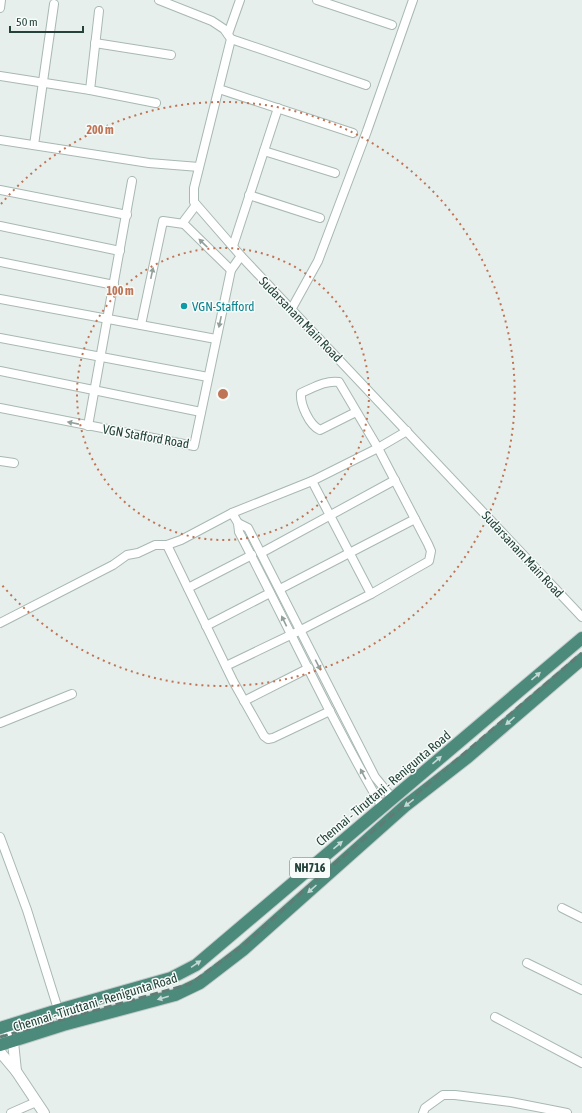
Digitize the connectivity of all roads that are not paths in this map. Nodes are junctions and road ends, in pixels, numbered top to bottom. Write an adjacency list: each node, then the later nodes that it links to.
1 (1, 0): 7 (street)
2 (159, 0): 10 (street)
3 (240, 0): 10 (street)
4 (317, 0): 9 (street)
5 (413, 0): 41 (street)
6 (54, 4): 14 (street)
7 (0, 8)
8 (99, 11): 11 (street)
9 (392, 25)
10 (229, 36): 15 (street); 16 (street)
11 (95, 43): 12 (street); 17 (street)
12 (171, 55)
13 (0, 76): 14 (street)
14 (43, 83): 17 (street); 22 (street)
15 (366, 85)
16 (219, 89): 19 (street); 24 (street)
17 (90, 90): 18 (street)
18 (156, 103)
19 (278, 108): 20 (street); 23 (street)
20 (353, 133)
21 (0, 140): 22 (street)
22 (34, 145): 24 (street)
23 (264, 151): 25 (street); 28 (street)
24 (199, 167): 29 (street)
25 (335, 173)
26 (132, 181): 30 (street)
27 (0, 190): 30 (street)
28 (249, 195): 31 (street); 34 (street)
29 (196, 205): 32 (street); 34 (street, Sudarsanam Main Road)
30 (127, 215): 35 (street)
31 (320, 218)
32 (184, 224): 38 (street, one-way to 32); 43 (street, one-way to 32)
33 (0, 226): 35 (street)
34 (233, 246): 36 (street, Sudarsanam Main Road)
35 (120, 251): 39 (street)
36 (241, 256): 38 (street, VGN Stafford Road); 41 (street, Sudarsanam Main Road)
37 (0, 262): 39 (street)
38 (230, 270): 45 (street, VGN Stafford Road, one-way to 45)
39 (114, 285): 42 (street)
40 (0, 299): 42 (street)
41 (292, 308): 54 (street, Sudarsanam Main Road)
42 (108, 319): 43 (street); 46 (street)
43 (141, 325): 45 (street)
44 (0, 338): 46 (street)
45 (216, 339): 48 (street, VGN Stafford Road)
46 (101, 357): 48 (street); 49 (street)
47 (0, 371): 49 (street)
48 (208, 377): 51 (street, VGN Stafford Road)
49 (95, 390): 51 (street); 53 (street)
50 (0, 408): 53 (street, VGN Stafford Road, one-way to 50)
51 (201, 412): 53 (street, VGN Stafford Road)
52 (356, 412): 52 (street); 55 (street)
53 (88, 426)
54 (407, 431): 55 (street); 72 (street, Sudarsanam Main Road)
55 (378, 448): 58 (street); 59 (street)
56 (0, 461): 57 (street)
57 (14, 463)
58 (394, 480): 61 (street); 62 (street)
59 (312, 481): 60 (street); 61 (street)
60 (232, 513): 63 (street); 64 (street)
61 (331, 516): 65 (street); 66 (street)
62 (415, 519): 66 (street); 71 (street)
63 (238, 523): 65 (street); 67 (street)
64 (167, 545): 68 (street); 73 (street)
65 (261, 553): 69 (street)
66 (350, 553): 69 (street); 71 (street)
67 (252, 555): 68 (street); 70 (street)
68 (188, 588): 74 (street)
69 (280, 589): 75 (street)
70 (270, 593): 74 (street); 76 (street, one-way to 70)
71 (371, 594): 75 (street)
72 (582, 617)
73 (0, 623)
74 (206, 626): 79 (street)
75 (301, 630): 76 (street); 84 (street, one-way to 84)
76 (291, 635): 79 (street); 80 (street)
77 (582, 638): 87 (highway, Chennai - Tiruttani - Renigunta Road / NH716, one-way to 77)
78 (582, 659): 96 (highway, Chennai - Tiruttani - Renigunta Road / NH716, one-way to 96)
79 (226, 666): 82 (street)
80 (308, 668): 82 (street); 83 (street)
81 (72, 694): 85 (street)
82 (244, 701): 83 (street)
83 (330, 711): 86 (street)
84 (347, 721): 86 (street); 87 (street)
85 (0, 723)
86 (338, 726): 88 (street, one-way to 86)
87 (393, 799): 88 (highway, Chennai - Tiruttani - Renigunta Road / NH716)
88 (382, 807): 94 (highway, Chennai - Tiruttani - Renigunta Road / NH716, one-way to 88)
89 (0, 837): 94 (street)
90 (562, 908): 91 (street)
91 (582, 918)
92 (527, 963): 93 (street)
93 (582, 990)
94 (58, 1010): 96 (street); 97 (highway, Chennai - Tiruttani - Renigunta Road / NH716)
95 (495, 1017): 101 (street)
96 (63, 1025): 98 (highway, Chennai - Tiruttani - Renigunta Road / NH716)
97 (3, 1027): 98 (street)
98 (13, 1042): 99 (highway, Chennai - Tiruttani - Renigunta Road / NH716); 102 (street)
99 (0, 1045)
100 (0, 1052): 102 (street)
101 (582, 1063)
102 (16, 1071): 103 (street)
103 (36, 1102): 105 (street); 106 (street)
104 (537, 1111): 107 (street); 108 (street)
105 (11, 1113)
106 (44, 1113)
107 (423, 1113)
108 (567, 1113)

